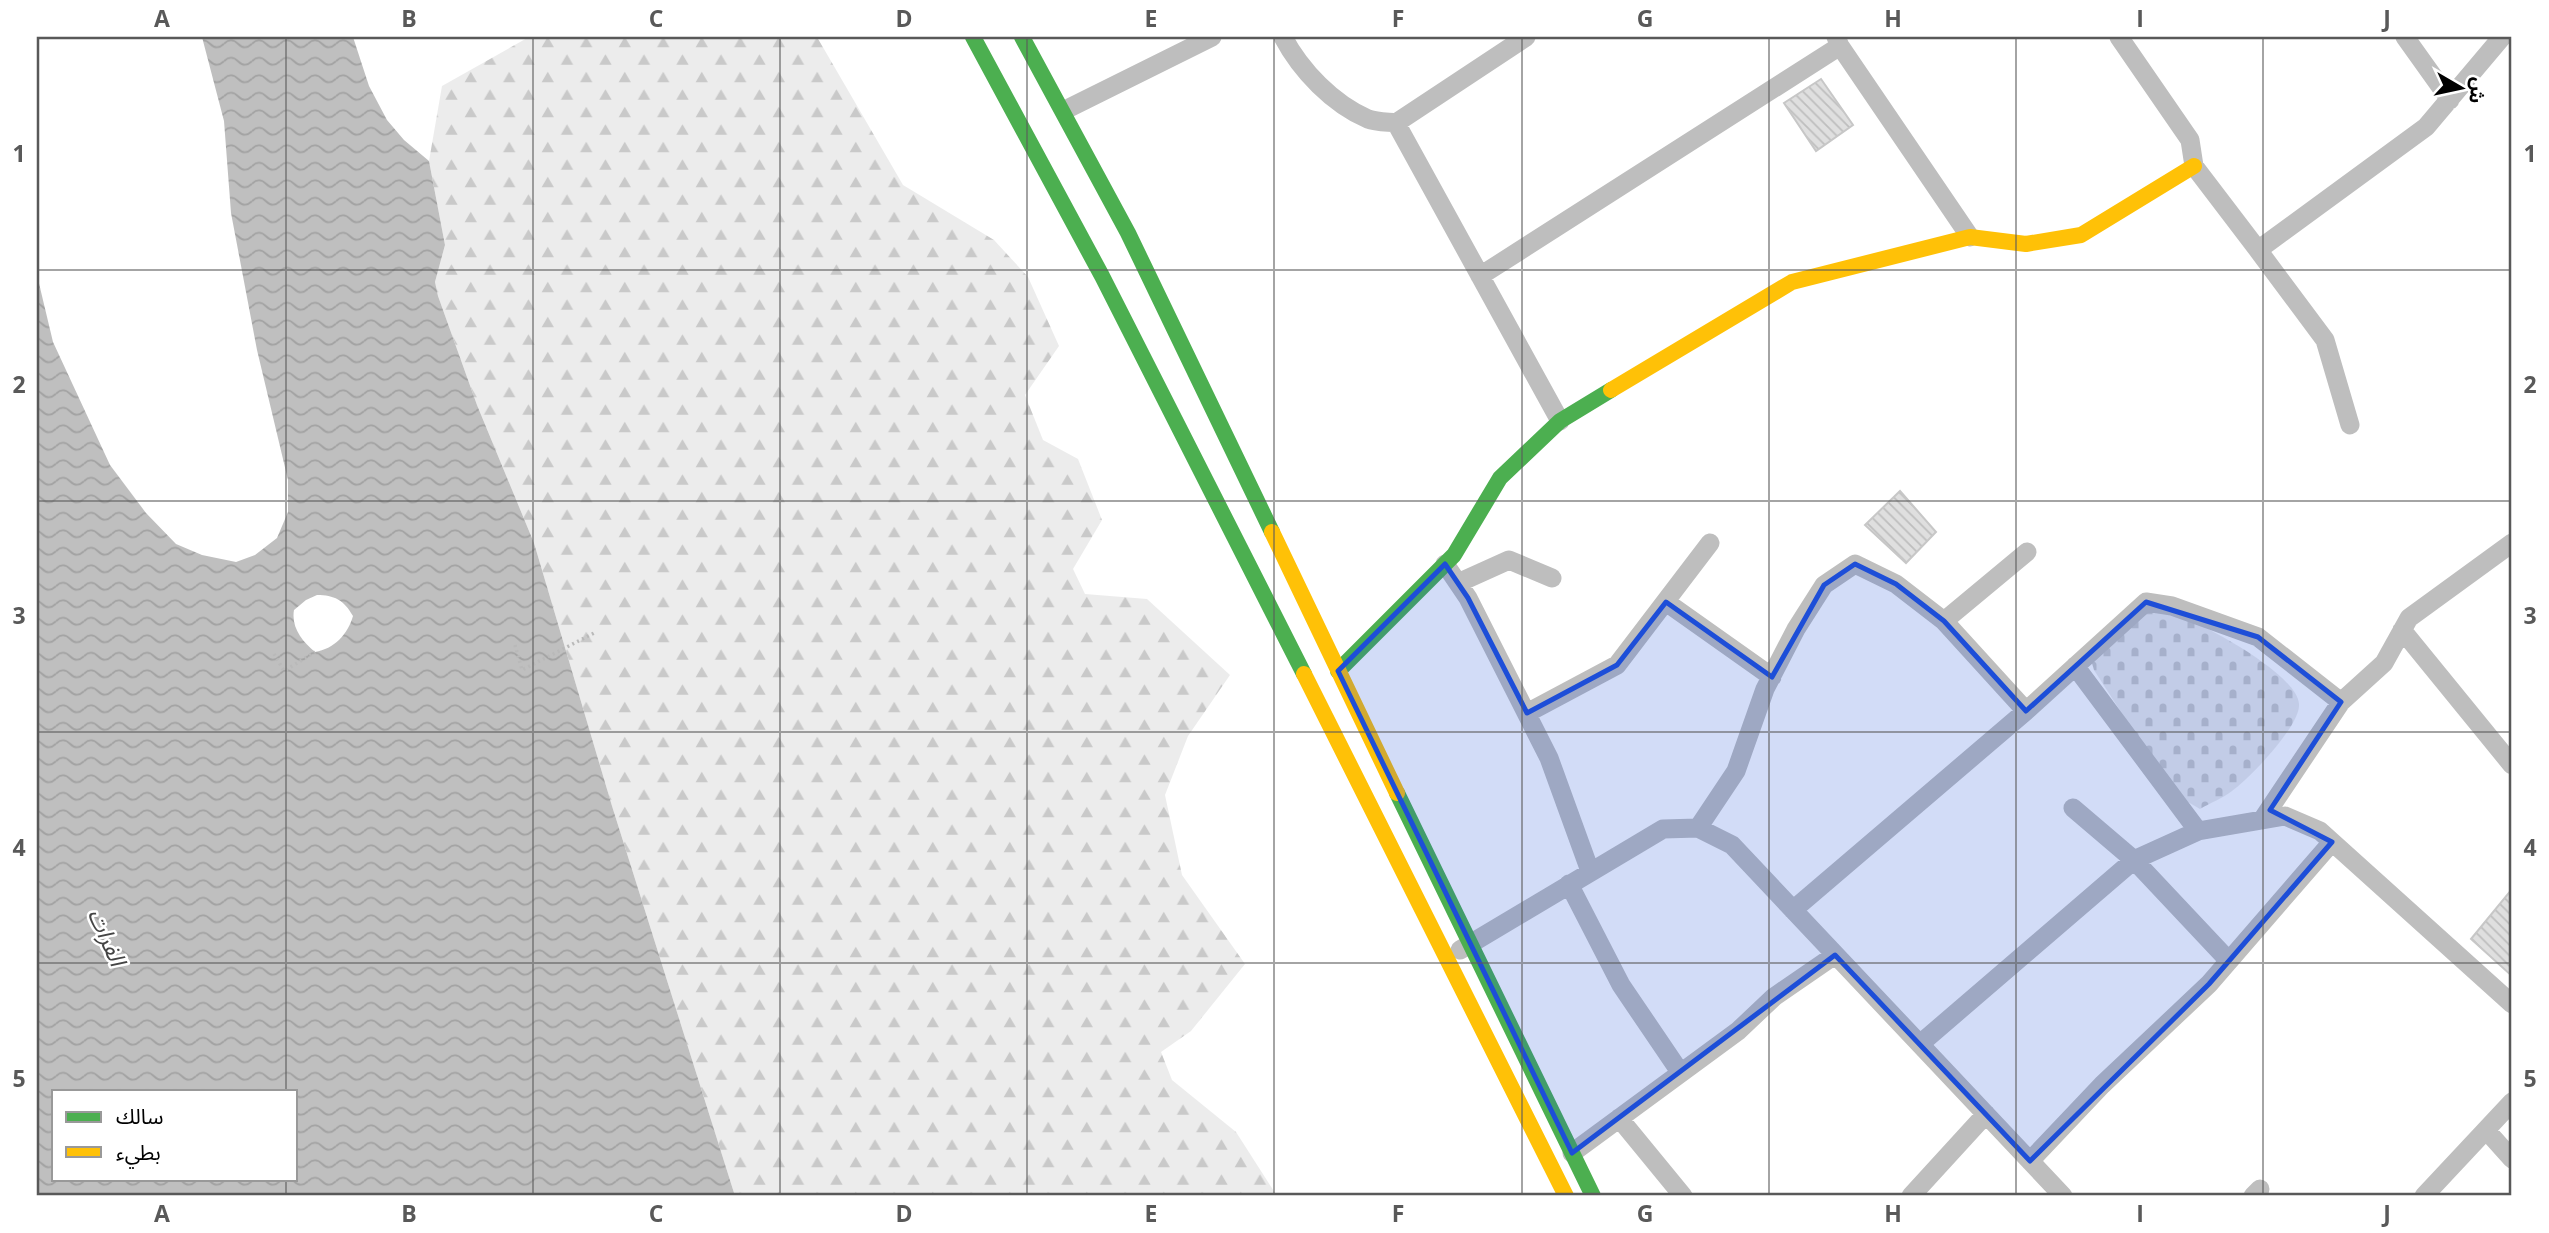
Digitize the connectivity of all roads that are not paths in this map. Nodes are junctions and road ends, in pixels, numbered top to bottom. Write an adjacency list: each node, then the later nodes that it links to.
1 (973, 37): 46 (street)
2 (1022, 37): 11 (street)
3 (1212, 37): 11 (street)
4 (1283, 37): 12 (street)
5 (1526, 37): 12 (street)
6 (2119, 37): 13 (street)
7 (2405, 37): 10 (street)
8 (2502, 37): 10 (street)
9 (1838, 41): 14 (street); 16 (street)
10 (2450, 100): 15 (street)
11 (1065, 110): 29 (street)
12 (1395, 123): 16 (street)
13 (2194, 166): 14 (street); 15 (street)
14 (1970, 237): 17 (street)
15 (2258, 250): 18 (street)
16 (1480, 276): 17 (street)
17 (1560, 421): 22 (street)
18 (2350, 425)
19 (1710, 543): 25 (street)
20 (2512, 543): 27 (street)
21 (2026, 552): 26 (street)
22 (1445, 564): 24 (street); 29 (street)
23 (1552, 578): 24 (street)
24 (1458, 583): 33 (street)
25 (1666, 602): 30 (street); 33 (street)
26 (1944, 621): 30 (street); 32 (street)
27 (2402, 630): 31 (street); 34 (street)
28 (2075, 666): 31 (street); 32 (street); 38 (street)
29 (1338, 671): 44 (street)
30 (1772, 677): 37 (street)
31 (2341, 702): 36 (street)
32 (2026, 711): 43 (street)
33 (1527, 713): 41 (street)
34 (2512, 765)
35 (2073, 808): 40 (street)
36 (2262, 820): 38 (street); 39 (street)
37 (1698, 828): 41 (street); 43 (street)
38 (2199, 831): 40 (street)
39 (2332, 842): 47 (street); 48 (street)
40 (2134, 860): 47 (street); 49 (street)
41 (1590, 871): 42 (street)
42 (1569, 884): 44 (street); 50 (street)
43 (1793, 910): 45 (street)
44 (1472, 943): 46 (street); 55 (street)
45 (1835, 955): 49 (street); 50 (street)
46 (1447, 958): 58 (street)
47 (2229, 961): 57 (street)
48 (2512, 1004)
49 (1920, 1044): 52 (street)
50 (1680, 1072): 53 (street)
51 (2512, 1102): 54 (street)
52 (1986, 1114): 57 (street); 61 (street)
53 (1619, 1118): 55 (street); 60 (street)
54 (2486, 1130): 56 (street); 63 (street)
55 (1573, 1153): 59 (street)
56 (2512, 1159)
57 (2030, 1161): 62 (street)
58 (1566, 1196)
59 (1593, 1196)
60 (1683, 1196)
61 (1912, 1196)
62 (2063, 1196)
63 (2424, 1196)

